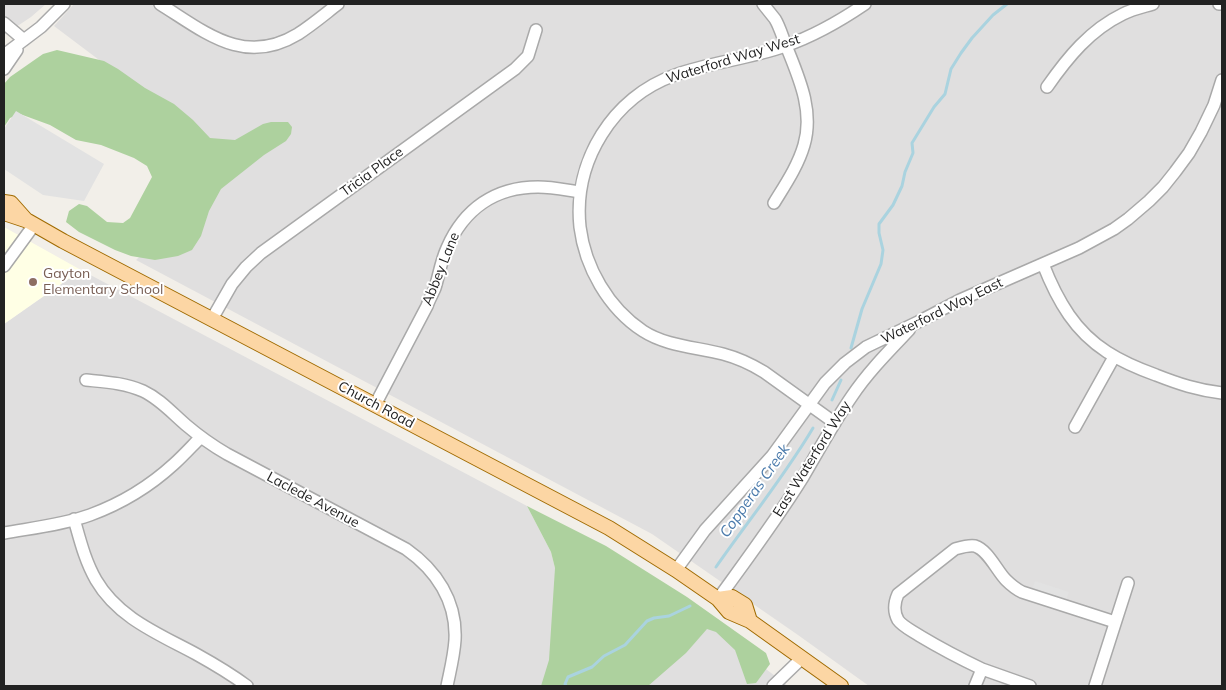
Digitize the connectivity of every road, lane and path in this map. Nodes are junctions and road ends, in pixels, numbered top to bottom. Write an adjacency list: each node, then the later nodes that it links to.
1 (64, 4): 9 (street)
2 (160, 4): 3 (street)
3 (338, 4)
4 (763, 4): 10 (street)
5 (865, 4): 10 (street, Waterford Way West)
6 (1153, 4): 14 (street)
7 (4, 23): 9 (street)
8 (536, 30): 22 (street, Tricia Place)
9 (24, 40): 11 (street); 12 (street)
10 (786, 46): 15 (street, Waterford Way West); 17 (street)
11 (4, 55)
12 (4, 69)
13 (1222, 80): 20 (street, Waterford Way East)
14 (1047, 87)
15 (580, 192): 27 (street, Abbey Lane); 28 (street, Waterford Way West)
16 (4, 202): 19 (main road, Church Road)
17 (774, 203)
18 (4, 213): 19 (main road, Church Road)
19 (31, 223): 21 (street); 22 (main road, Church Road)
20 (1043, 264): 23 (street, Waterford Way East); 24 (street)
21 (4, 266)
22 (212, 319): 27 (main road, Church Road)
23 (913, 324): 28 (street, Waterford Way East); 29 (street, East Waterford Way)
24 (1114, 358): 26 (street); 30 (street)
25 (86, 380): 31 (street, Laclede Avenue)
26 (1222, 393)
27 (375, 405): 34 (main road, Church Road)
28 (810, 405): 29 (street, Waterford Way West); 34 (street, Waterford Way East)
29 (834, 422): 36 (street, East Waterford Way)
30 (1075, 427)
31 (200, 437): 32 (street); 41 (street, Laclede Avenue)
32 (74, 519): 33 (street); 40 (street)
33 (4, 533)
34 (676, 570): 36 (main road, Church Road)
35 (1128, 583): 37 (street)
36 (718, 598): 38 (main road, Church Road)
37 (1115, 622): 39 (street); 46 (street)
38 (802, 658): 42 (street); 43 (main road, Church Road)
39 (982, 669): 44 (street); 45 (street)
40 (247, 686)
41 (447, 686)
42 (773, 686)
43 (841, 686)
44 (974, 686)
45 (1030, 686)
46 (1094, 686)

